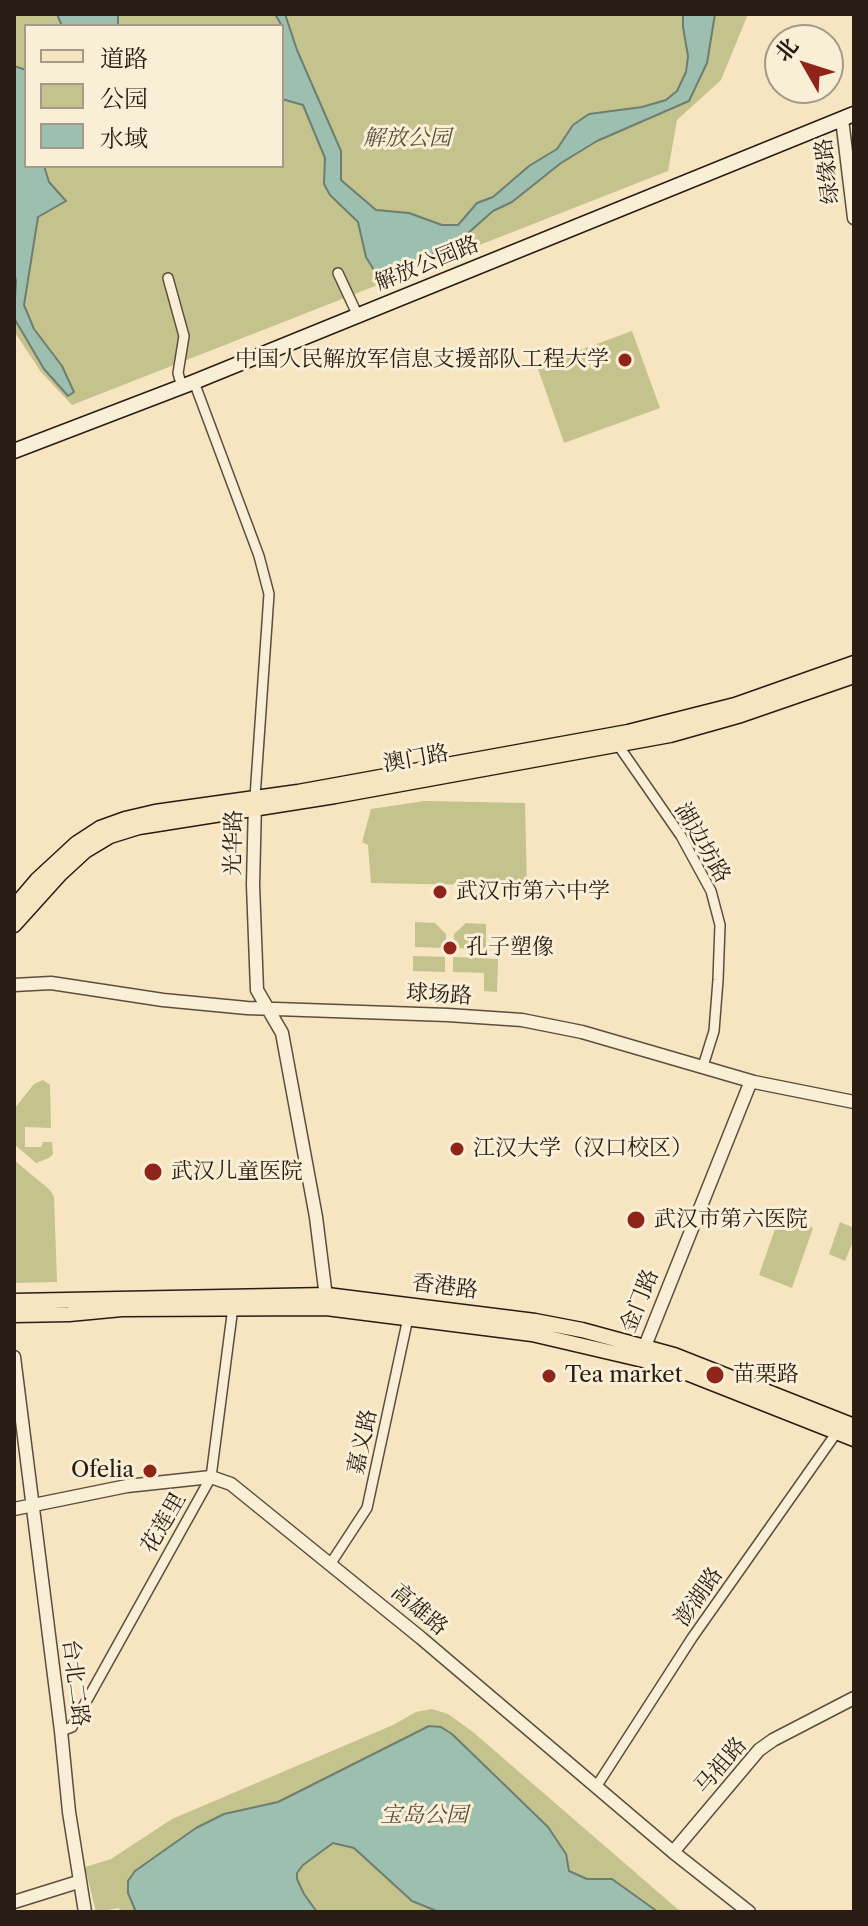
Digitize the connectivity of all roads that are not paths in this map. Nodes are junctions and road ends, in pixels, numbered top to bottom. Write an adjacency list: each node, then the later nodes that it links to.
1 (848, 117): 2 (street, 绿缘路); 5 (main road, 解放公园路)
2 (854, 218)
3 (338, 273): 5 (street)
4 (168, 278): 6 (street)
5 (358, 316): 6 (main road, 解放公园路)
6 (188, 385): 7 (main road, 解放公园路); 11 (street, 光华路)
7 (14, 451)
8 (854, 663): 11 (main road, 澳门路)
9 (854, 676): 10 (main road, 澳门路)
10 (618, 745): 11 (main road, 澳门路); 16 (street, 湖边坊路)
11 (255, 803): 12 (main road, 澳门路); 13 (main road, 澳门路); 15 (street, 光华路)
12 (14, 907)
13 (14, 925)
14 (14, 985): 15 (street, 球场路)
15 (270, 1010): 16 (street, 球场路); 20 (street, 光华路)
16 (703, 1066): 17 (street, 球场路)
17 (751, 1081): 18 (street, 球场路); 24 (street, 金门路)
18 (854, 1102)
19 (14, 1301): 20 (main road, 香港路)
20 (327, 1301): 21 (main road, 香港路); 23 (main road, 香港路); 24 (main road, 香港路)
21 (233, 1307): 22 (main road, 香港路); 29 (street, 花莲里)
22 (14, 1315)
23 (408, 1318): 24 (main road, 香港路); 32 (street, 嘉义路)
24 (642, 1353): 26 (main road, 香港路); 27 (main road, 香港路)
25 (14, 1357): 30 (street, 台北二路)
26 (854, 1426)
27 (837, 1432): 28 (main road, 香港路); 35 (street, 澎湖路)
28 (854, 1439)
29 (211, 1477): 30 (street); 32 (street, 高雄路); 34 (street, 花莲里)
30 (32, 1506): 31 (street); 34 (street, 台北二路)
31 (14, 1509)
32 (331, 1563): 35 (street, 高雄路)
33 (854, 1698): 36 (street, 马祖路)
34 (61, 1731): 37 (street, 台北二路)
35 (596, 1787): 36 (street, 高雄路)
36 (673, 1852): 40 (street, 高雄路)
37 (78, 1882): 38 (street); 39 (street, 台北二路)
38 (14, 1902)
39 (85, 1912)
40 (749, 1912)

